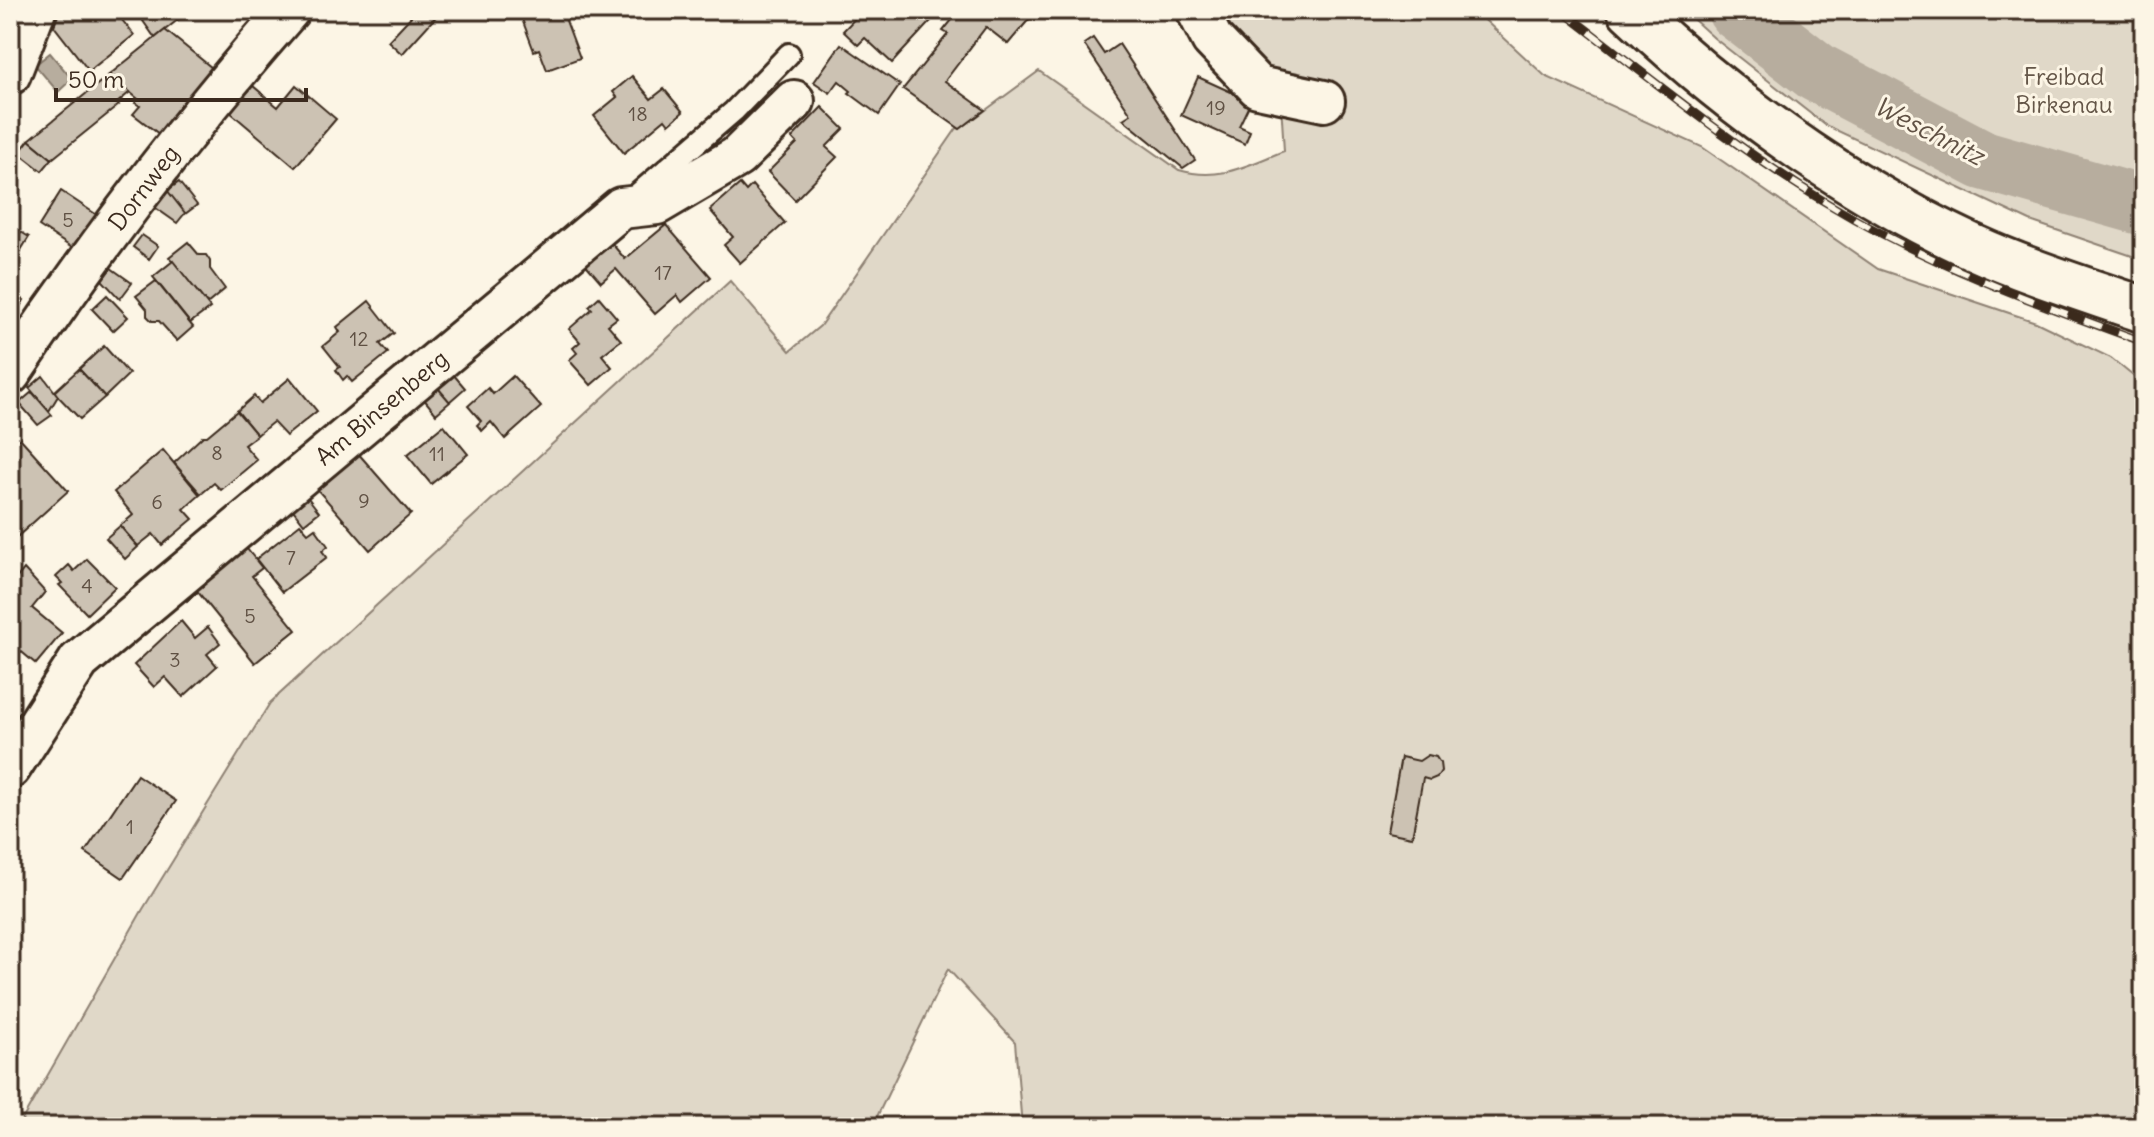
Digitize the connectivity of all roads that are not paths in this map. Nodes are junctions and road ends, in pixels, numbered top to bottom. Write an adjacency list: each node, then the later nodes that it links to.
1 (35, 10): 6 (street)
2 (289, 10): 11 (street, Dornweg)
3 (1197, 10): 8 (street)
4 (1630, 10): 10 (street)
5 (789, 54): 9 (lane)
6 (10, 74)
7 (794, 101): 9 (street)
8 (1324, 101)
9 (621, 208): 12 (street, Am Binsenberg)
10 (2144, 310)
11 (10, 374)
12 (10, 768)

